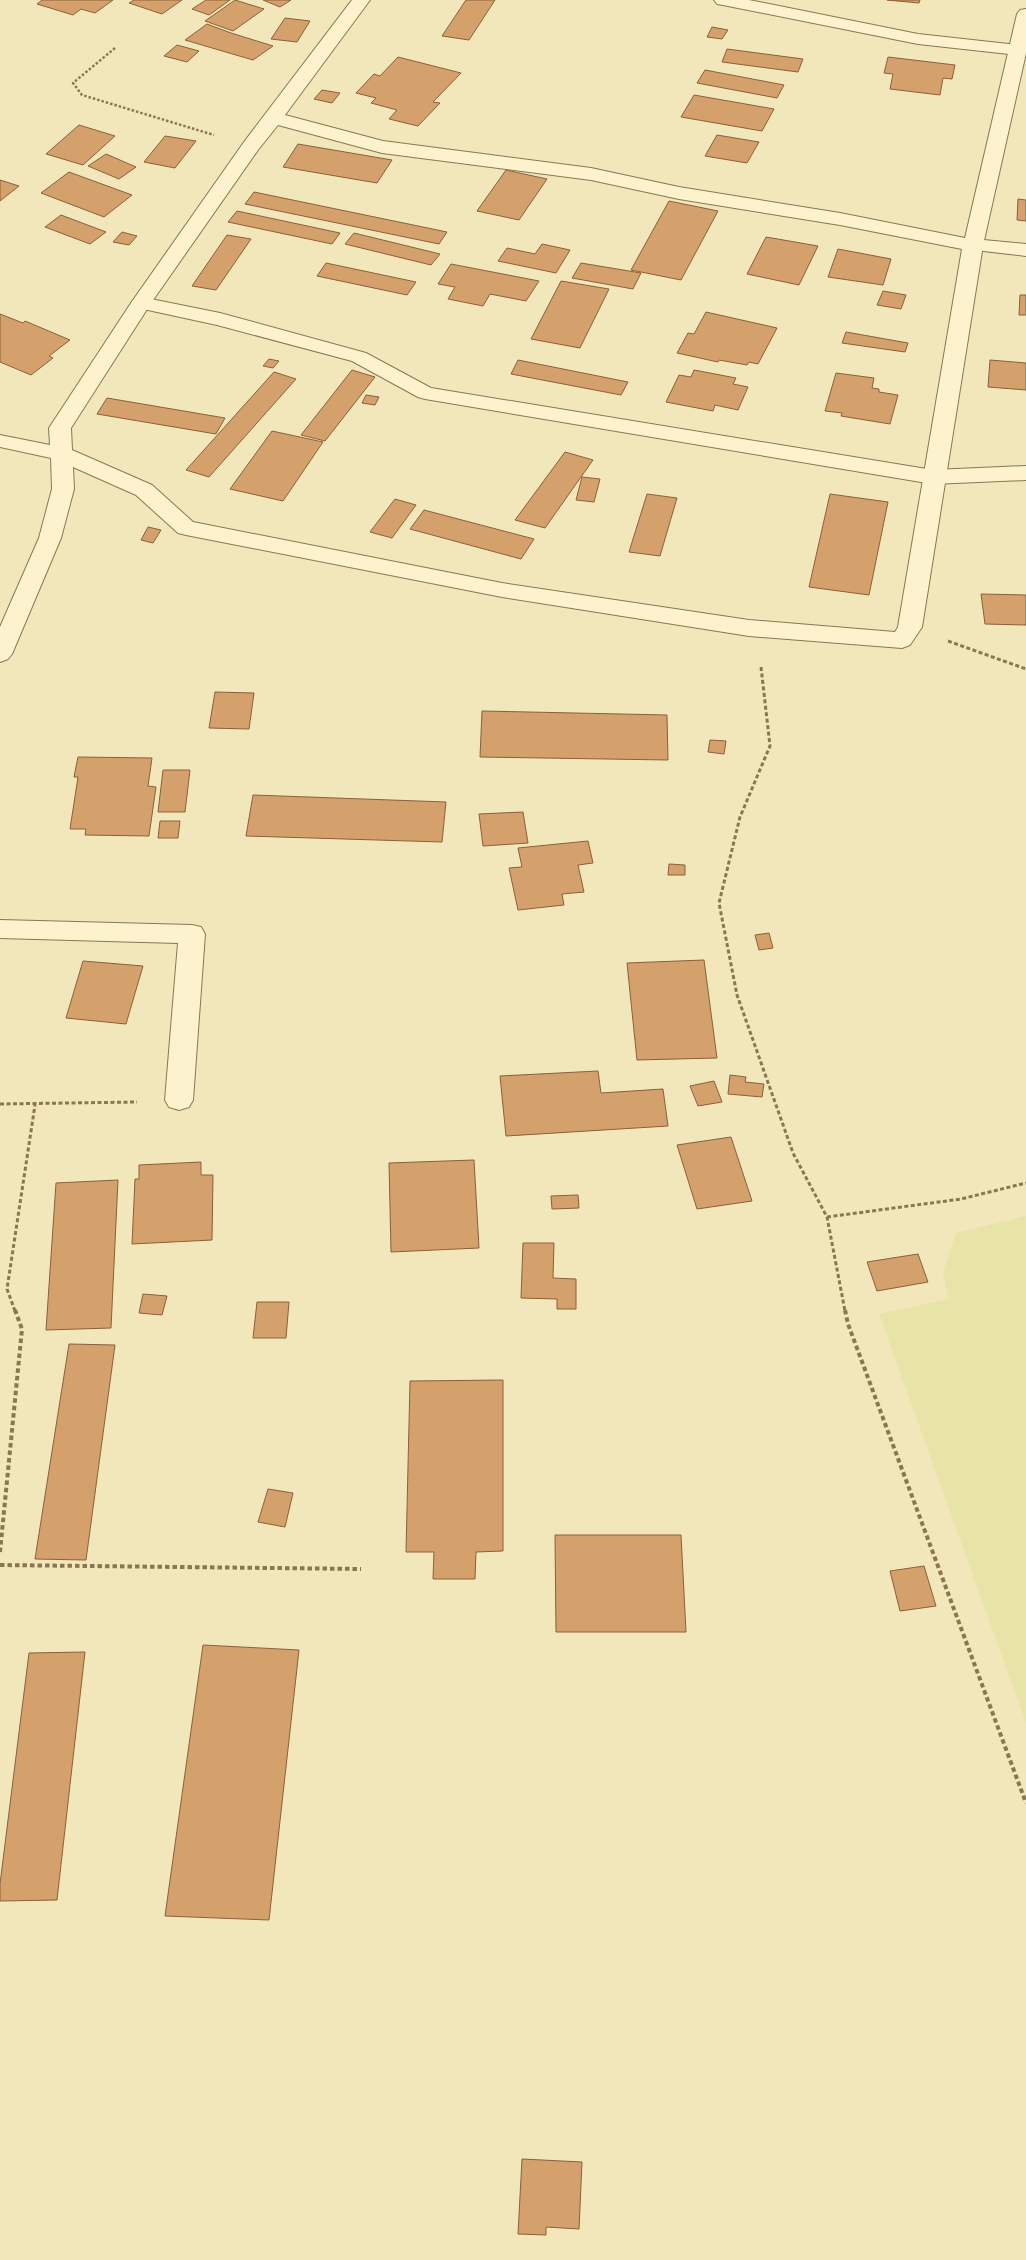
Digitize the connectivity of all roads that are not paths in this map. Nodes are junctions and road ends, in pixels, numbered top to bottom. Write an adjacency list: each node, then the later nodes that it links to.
1 (361, 0): 5 (street)
2 (723, 0): 4 (street)
3 (1026, 14): 4 (street)
4 (1020, 57): 6 (street)
5 (274, 118): 6 (street); 8 (street)
6 (974, 245): 7 (street); 12 (street)
7 (1026, 250)
8 (141, 303): 10 (street); 12 (street)
9 (0, 441): 10 (street)
10 (62, 454): 12 (street); 13 (street)
11 (1026, 473): 12 (street)
12 (933, 477)
13 (0, 654)
14 (0, 929): 15 (street)
15 (179, 1100)

